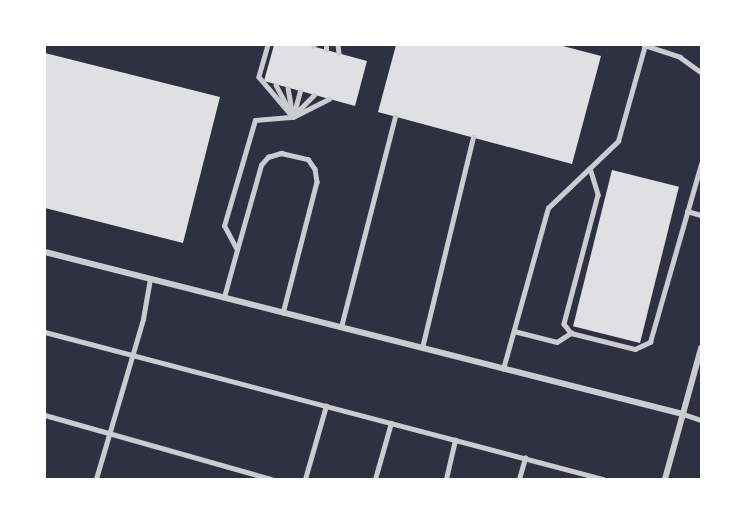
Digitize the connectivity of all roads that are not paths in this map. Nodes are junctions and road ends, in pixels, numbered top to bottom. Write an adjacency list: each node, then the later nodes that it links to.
1 (268, 45): 11 (lane)
2 (338, 45): 4 (lane)
3 (645, 45): 5 (lane); 15 (lane)
4 (339, 53)
5 (701, 72)
6 (276, 84): 11 (lane)
7 (288, 88): 11 (lane)
8 (300, 91): 11 (lane)
9 (314, 95): 11 (lane)
10 (329, 99): 11 (lane)
11 (293, 117): 18 (lane)
12 (395, 117): 23 (lane)
13 (473, 138): 27 (lane)
14 (701, 164): 16 (lane)
15 (590, 168): 24 (lane); 26 (lane)
16 (687, 211): 17 (lane); 26 (lane)
17 (701, 215)
18 (237, 250): 21 (lane); 22 (lane)
19 (45, 252): 20 (street)
20 (150, 279): 21 (street); 29 (lane)
21 (224, 297): 22 (street)
22 (283, 313): 23 (street)
23 (341, 327): 27 (street)
24 (514, 331): 26 (lane); 30 (lane)
25 (45, 332): 29 (lane)
26 (571, 333)
27 (422, 348): 30 (street)
28 (701, 348): 32 (street)
29 (132, 355): 31 (lane); 36 (lane)
30 (504, 369): 32 (street)
31 (326, 406): 35 (lane); 42 (lane)
32 (683, 414): 34 (lane); 47 (street)
33 (45, 415): 36 (lane)
34 (701, 420)
35 (391, 423): 37 (lane); 43 (lane)
36 (109, 433): 40 (lane); 41 (lane)
37 (455, 440): 38 (lane); 44 (lane)
38 (525, 458): 39 (lane); 45 (lane)
39 (594, 478): 46 (lane)
40 (96, 479)
41 (272, 479)
42 (305, 479)
43 (375, 479)
44 (446, 479)
45 (519, 479)
46 (603, 479)
47 (665, 479)

